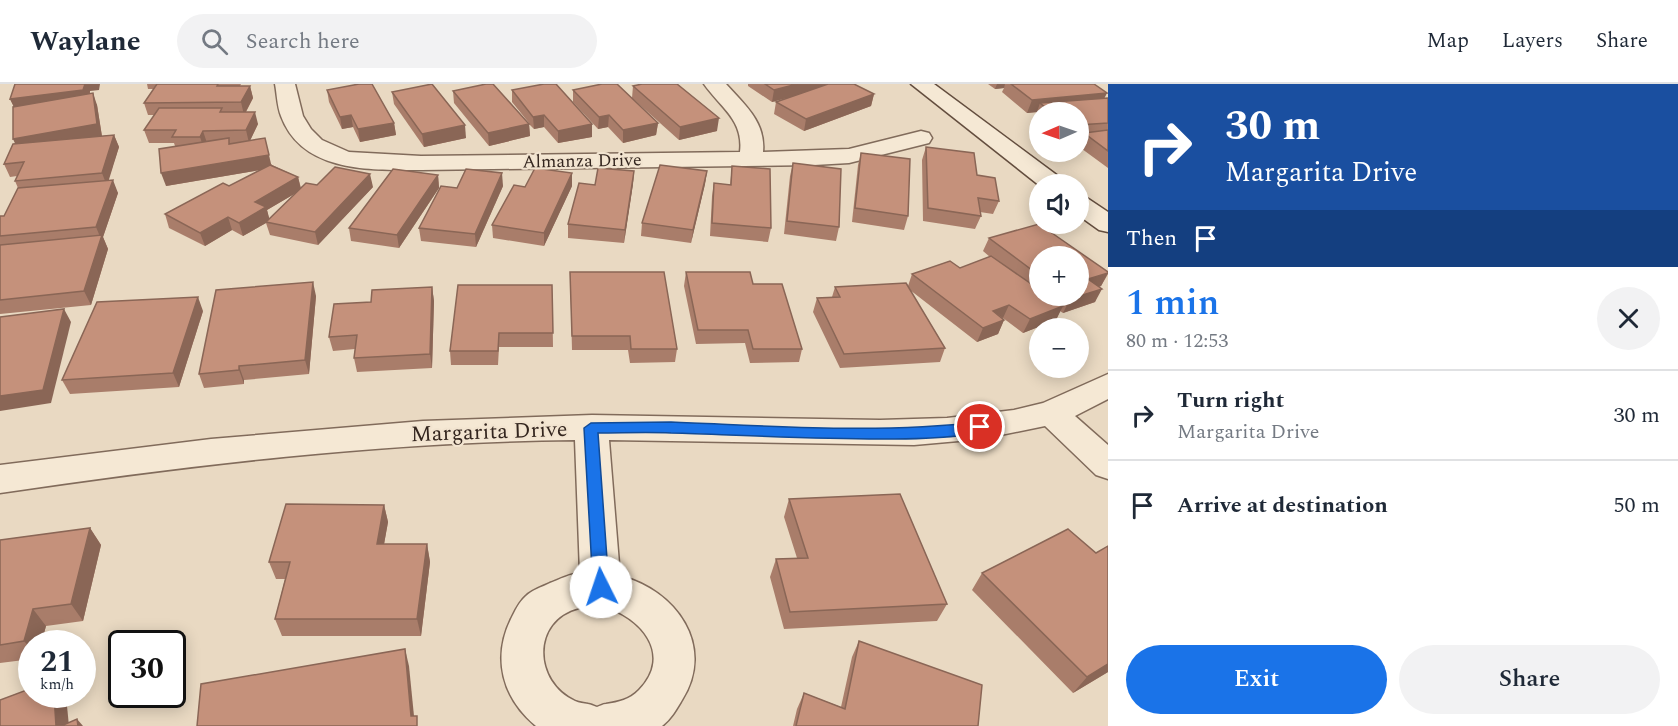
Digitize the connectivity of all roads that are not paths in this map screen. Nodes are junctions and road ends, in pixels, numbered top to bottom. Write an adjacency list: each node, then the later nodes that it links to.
1 (285, 84): 5 (street, Almanza Drive)
2 (714, 84): 5 (street)
3 (921, 84): 6 (street)
4 (921, 138): 5 (street, Almanza Drive)
5 (751, 157)
6 (1040, 174)
7 (1089, 211): 8 (street)
8 (1108, 224)
9 (1108, 385): 10 (street, Margarita Drive)
10 (1051, 413): 11 (street, Margarita Drive); 12 (street)
11 (591, 428): 13 (street, Margarita Drive); 14 (street)
12 (1108, 465)
13 (0, 479)
14 (601, 587): 15 (street); 16 (street)
15 (590, 726)
16 (603, 726)

